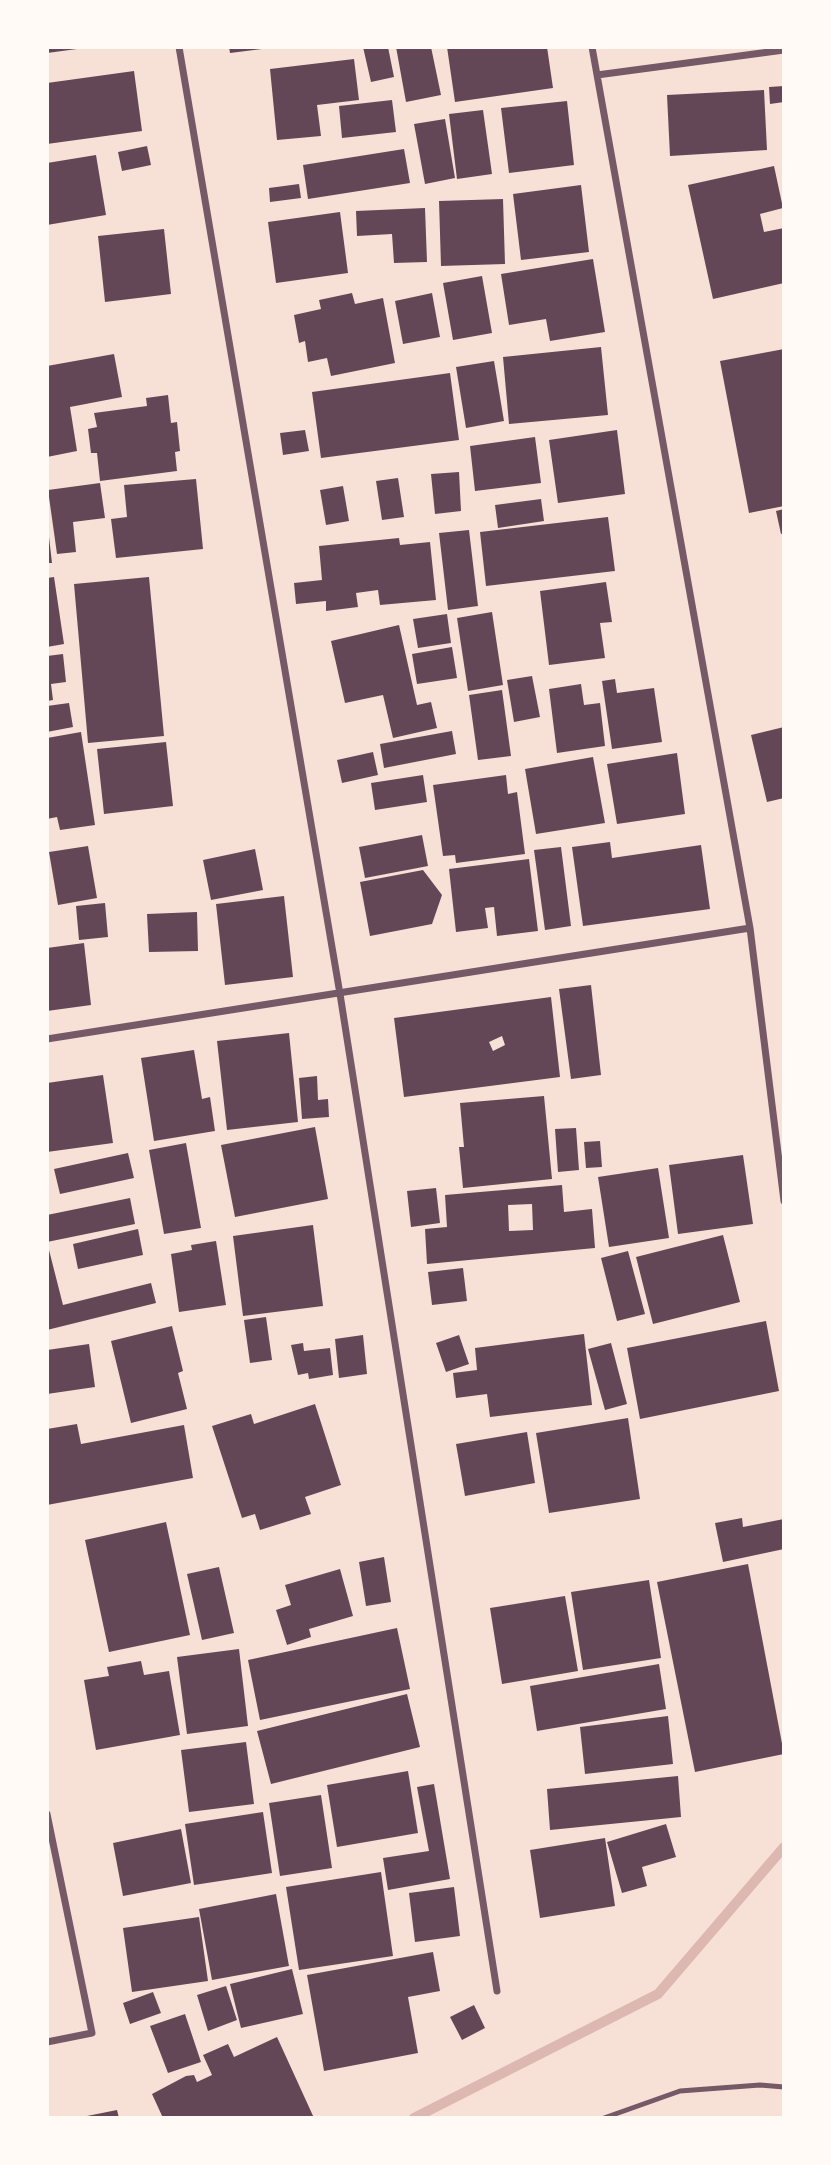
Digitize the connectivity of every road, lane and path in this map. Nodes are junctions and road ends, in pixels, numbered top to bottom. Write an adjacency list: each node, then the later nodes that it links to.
1 (179, 47): 6 (street)
2 (592, 47): 4 (street)
3 (784, 50): 4 (street)
4 (597, 75): 5 (street)
5 (750, 928): 6 (street); 8 (street)
6 (341, 994): 7 (street); 10 (street)
7 (47, 1039)
8 (784, 1201)
9 (47, 1814): 11 (street)
10 (497, 1992)
11 (47, 2042)
12 (784, 2087): 13 (lane)
13 (604, 2118)

